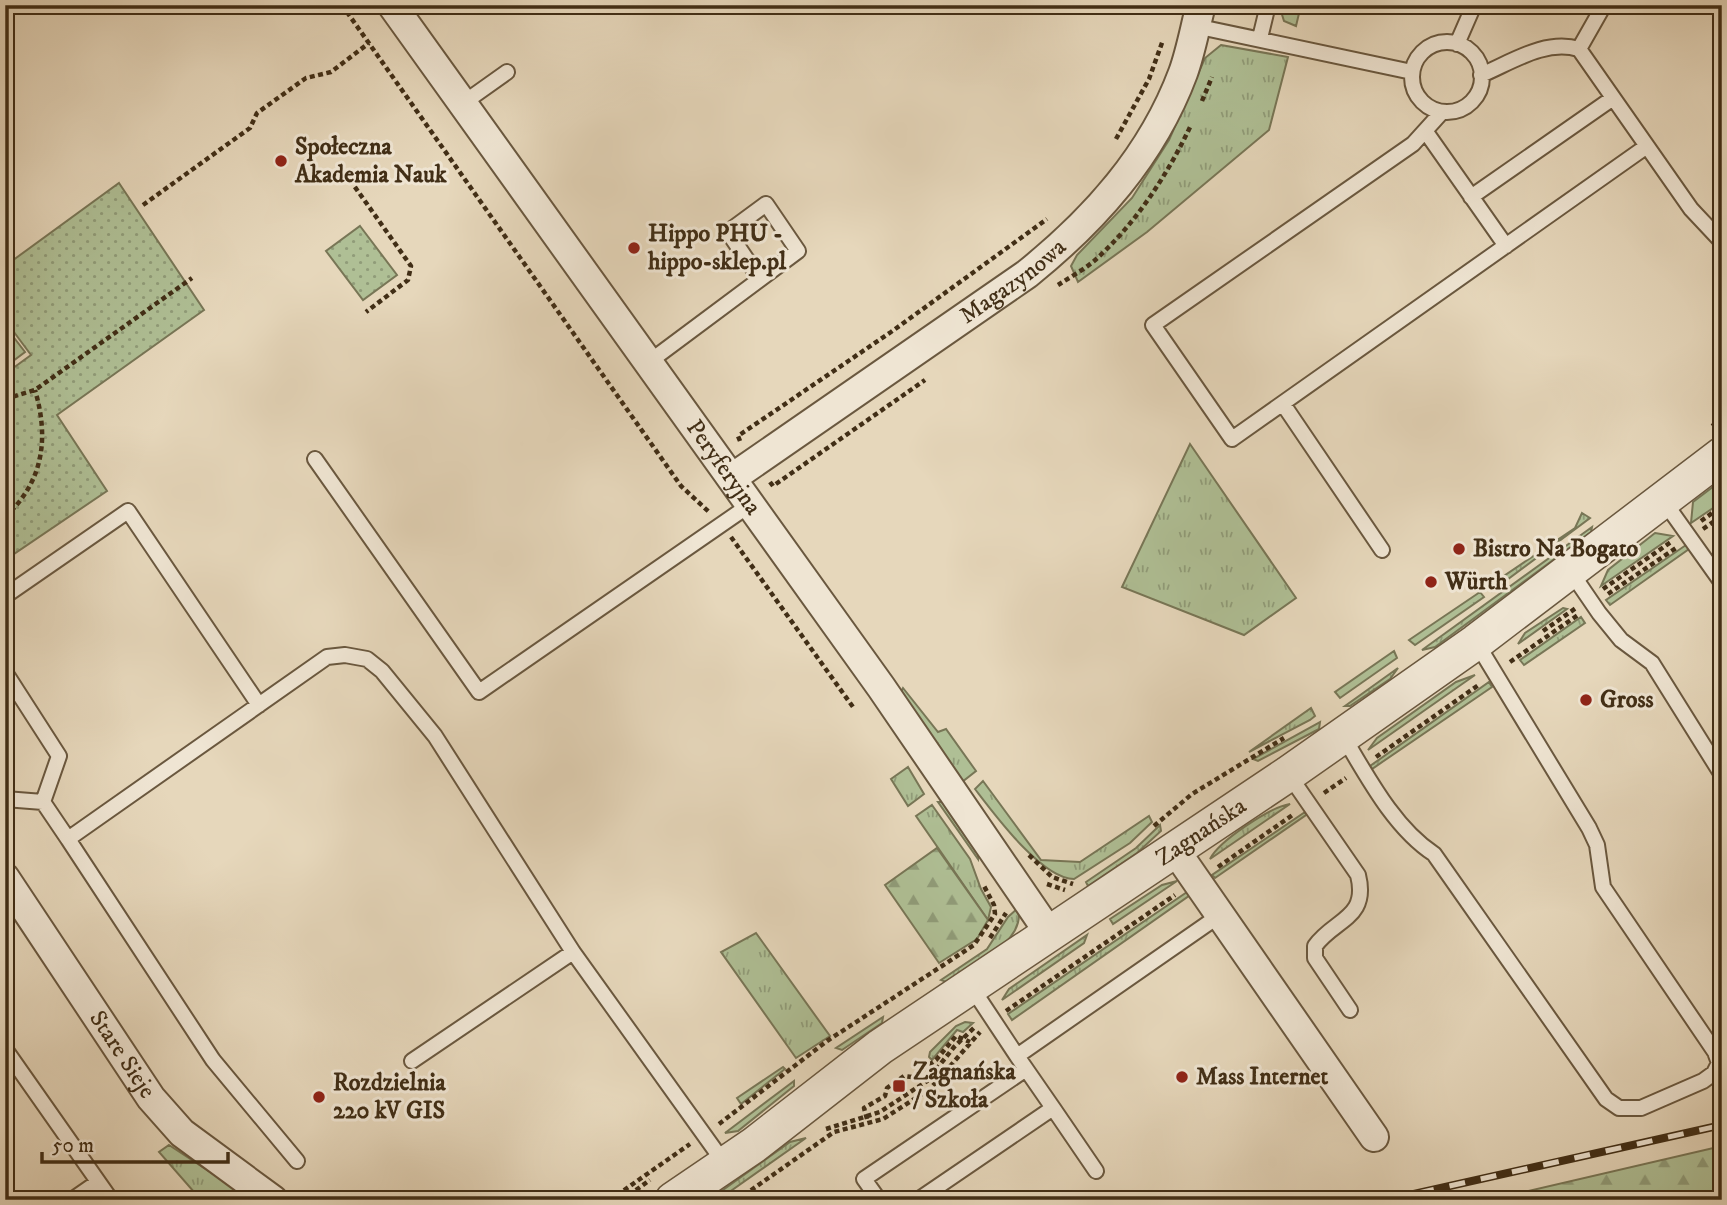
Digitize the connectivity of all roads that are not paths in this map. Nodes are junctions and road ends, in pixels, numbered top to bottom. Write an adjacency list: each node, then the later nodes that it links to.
1 (392, 5): 13 (street, Peryferyjna)
2 (1269, 5): 6 (lane)
3 (1474, 5): 7 (lane)
4 (1604, 5): 8 (lane)
5 (1198, 15): 6 (lane); 25 (street, Magazynowa)
6 (1260, 38): 10 (lane)
7 (1457, 44): 10 (lane); 11 (lane)
8 (1579, 49): 11 (lane); 12 (lane)
9 (507, 72): 13 (lane)
10 (1412, 72): 14 (lane)
11 (1481, 75): 14 (lane)
12 (1613, 97): 16 (lane); 17 (lane)
13 (463, 104): 21 (street, Peryferyjna)
14 (1442, 112): 15 (lane)
15 (1426, 132): 17 (lane); 22 (lane)
16 (1647, 146): 18 (lane); 19 (lane)
17 (1471, 197): 19 (lane)
18 (1722, 242)
19 (1506, 246): 22 (lane)
20 (760, 279): 20 (lane); 21 (lane)
21 (649, 362): 25 (street, Peryferyjna)
22 (1283, 404): 28 (lane)
23 (1714, 442): 26 (street, Zagnańska)
24 (315, 459): 27 (lane)
25 (732, 478): 27 (street, Peryferyjna)
26 (1663, 500): 29 (street, Zagnańska); 30 (lane)
27 (751, 505): 44 (street, Peryferyjna)
28 (1382, 550)
29 (1572, 572): 32 (street, Zagnańska); 37 (lane)
30 (1722, 583)
31 (5, 596): 34 (lane)
32 (1476, 642): 35 (street, Zagnańska); 35 (lane)
33 (5, 672): 39 (lane)
34 (259, 705): 40 (lane); 45 (lane)
35 (1342, 735): 36 (street, Zagnańska)
36 (1288, 774): 41 (street, Zagnańska); 47 (lane)
37 (1722, 775)
38 (5, 799): 39 (lane)
39 (43, 802): 40 (lane)
40 (68, 839): 54 (lane)
41 (1162, 841): 43 (street); 44 (street, Zagnańska)
42 (5, 878): 60 (street, Stare Sieje)
43 (1220, 915): 49 (lane); 53 (street)
44 (1050, 934): 46 (street, Zagnańska)
45 (573, 951): 50 (lane); 56 (lane)
46 (972, 988): 49 (lane); 56 (street, Zagnańska)
47 (1350, 1010)
48 (5, 1049): 57 (lane)
49 (1017, 1056): 51 (lane)
50 (412, 1061)
51 (1026, 1069): 52 (lane); 62 (lane)
52 (1053, 1108): 55 (lane); 63 (lane)
53 (1374, 1137)
54 (296, 1161)
55 (1096, 1171)
56 (729, 1180): 61 (street, Zagnańska)
57 (98, 1182): 58 (lane); 59 (lane)
58 (72, 1200)
59 (111, 1200)
60 (273, 1200)
61 (673, 1200)
62 (878, 1200)
63 (918, 1200)

